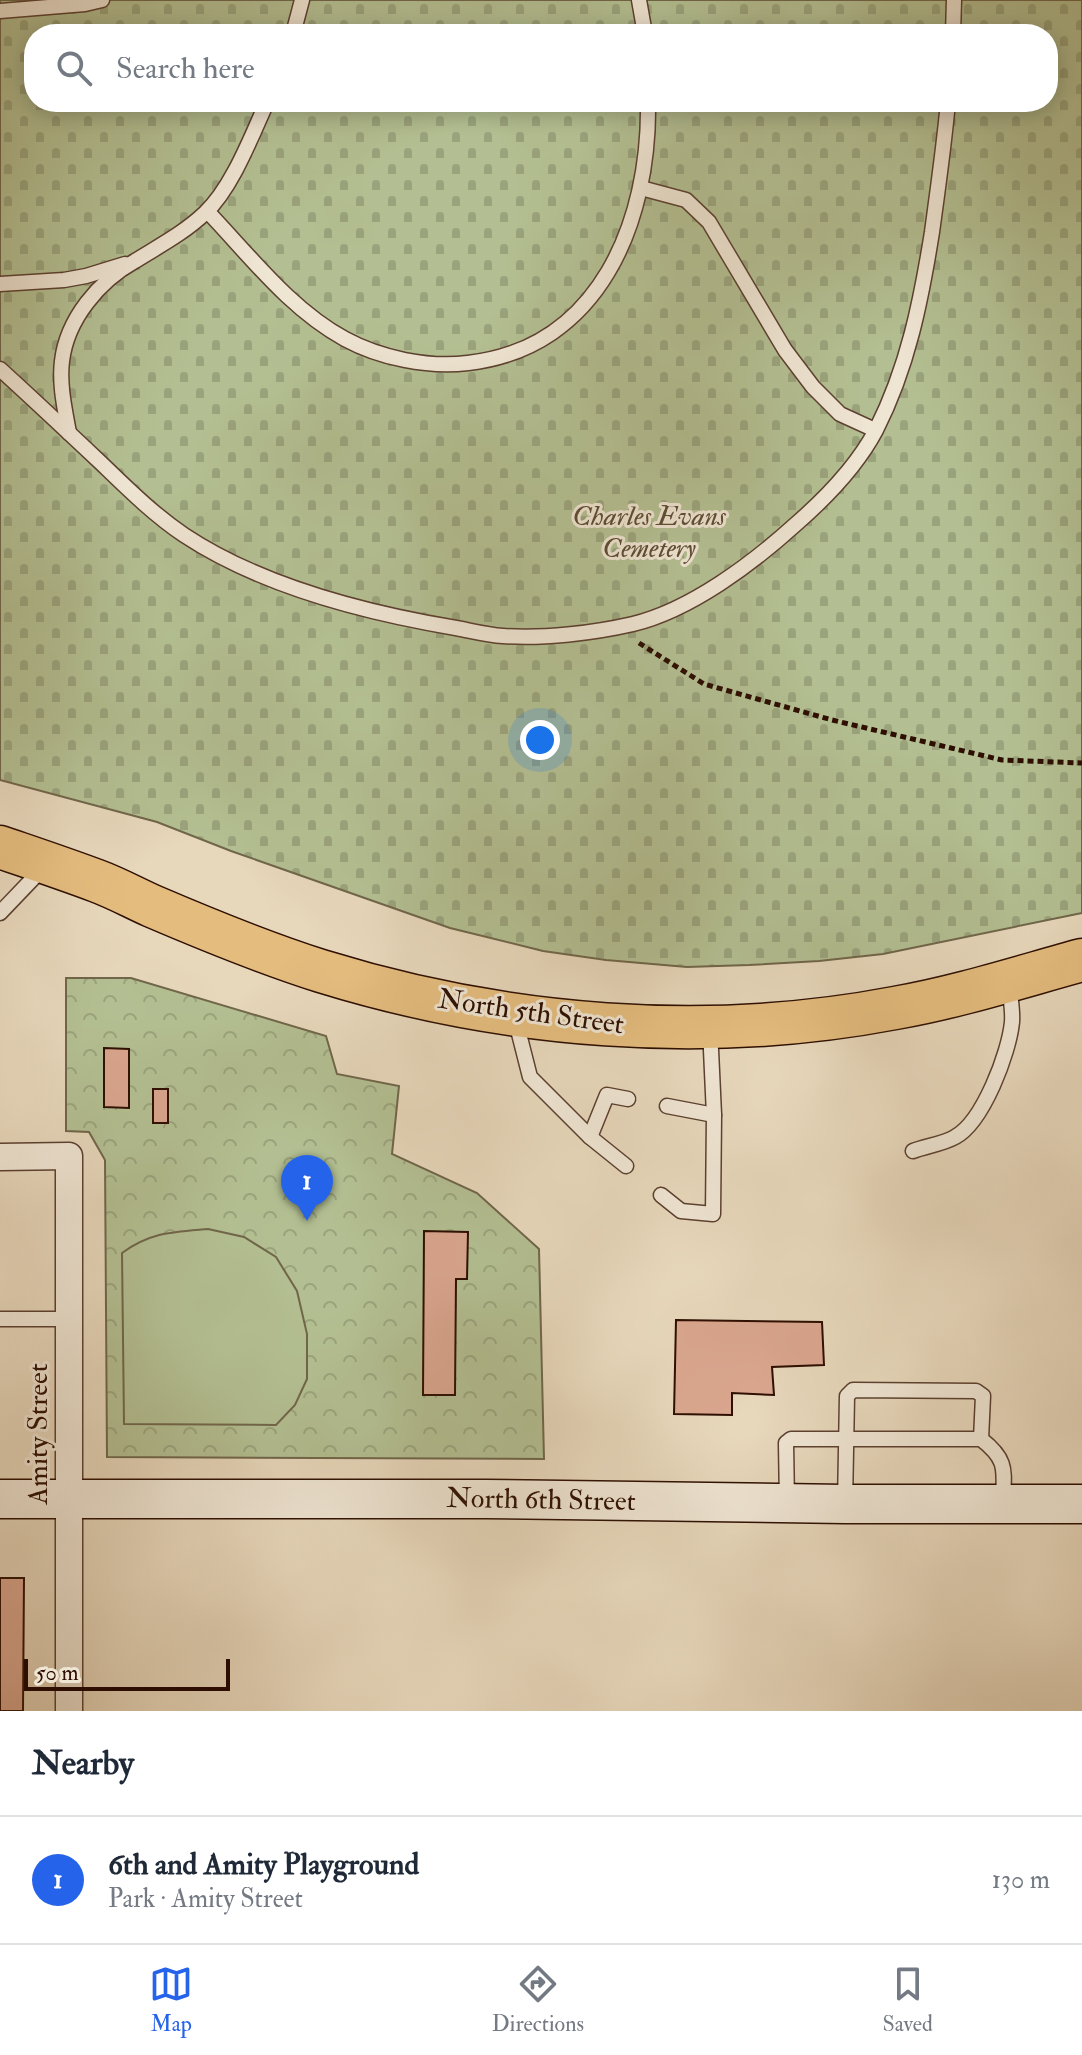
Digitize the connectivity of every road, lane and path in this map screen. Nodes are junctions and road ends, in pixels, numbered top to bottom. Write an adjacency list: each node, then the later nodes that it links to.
1 (102, 0): 5 (lane)
2 (302, 0): 6 (lane)
3 (639, 0): 7 (lane)
4 (954, 0): 8 (lane)
5 (0, 11)
6 (296, 24)
7 (643, 24)
8 (953, 24)
9 (262, 112): 13 (lane)
10 (648, 112): 12 (lane)
11 (947, 112): 17 (lane)
12 (641, 188): 13 (lane); 17 (lane)
13 (208, 212): 14 (lane)
14 (133, 262): 15 (lane); 18 (lane)
15 (0, 284)
16 (0, 369): 18 (lane)
17 (875, 430): 19 (lane)
18 (69, 433): 19 (lane)
19 (614, 627): 20 (path)
20 (1082, 763)
21 (0, 847): 22 (main road, North 5th Street)
22 (48, 864): 23 (lane); 26 (main road, North 5th Street)
23 (0, 913)
24 (1082, 960): 25 (main road, North 5th Street)
25 (1009, 980): 27 (main road, North 5th Street); 32 (lane)
26 (514, 1013): 27 (main road, North 5th Street); 31 (lane)
27 (710, 1028): 30 (lane)
28 (628, 1099): 31 (lane)
29 (667, 1106): 30 (lane)
30 (714, 1115): 35 (lane)
31 (590, 1137): 34 (lane)
32 (913, 1151)
33 (0, 1157): 37 (street, Amity Street)
34 (626, 1166)
35 (661, 1195)
36 (0, 1319): 37 (lane)
37 (70, 1319): 41 (street, Amity Street)
38 (846, 1439): 39 (lane); 39 (lane); 42 (lane); 43 (lane)
39 (981, 1439): 44 (lane)
40 (0, 1499): 41 (street, North 6th Street)
41 (70, 1499): 42 (street, North 6th Street); 46 (street, Amity Street)
42 (787, 1503): 43 (street, North 6th Street)
43 (845, 1504): 44 (street, North 6th Street)
44 (1003, 1504): 45 (street, North 6th Street)
45 (1082, 1504)
46 (69, 1711)

